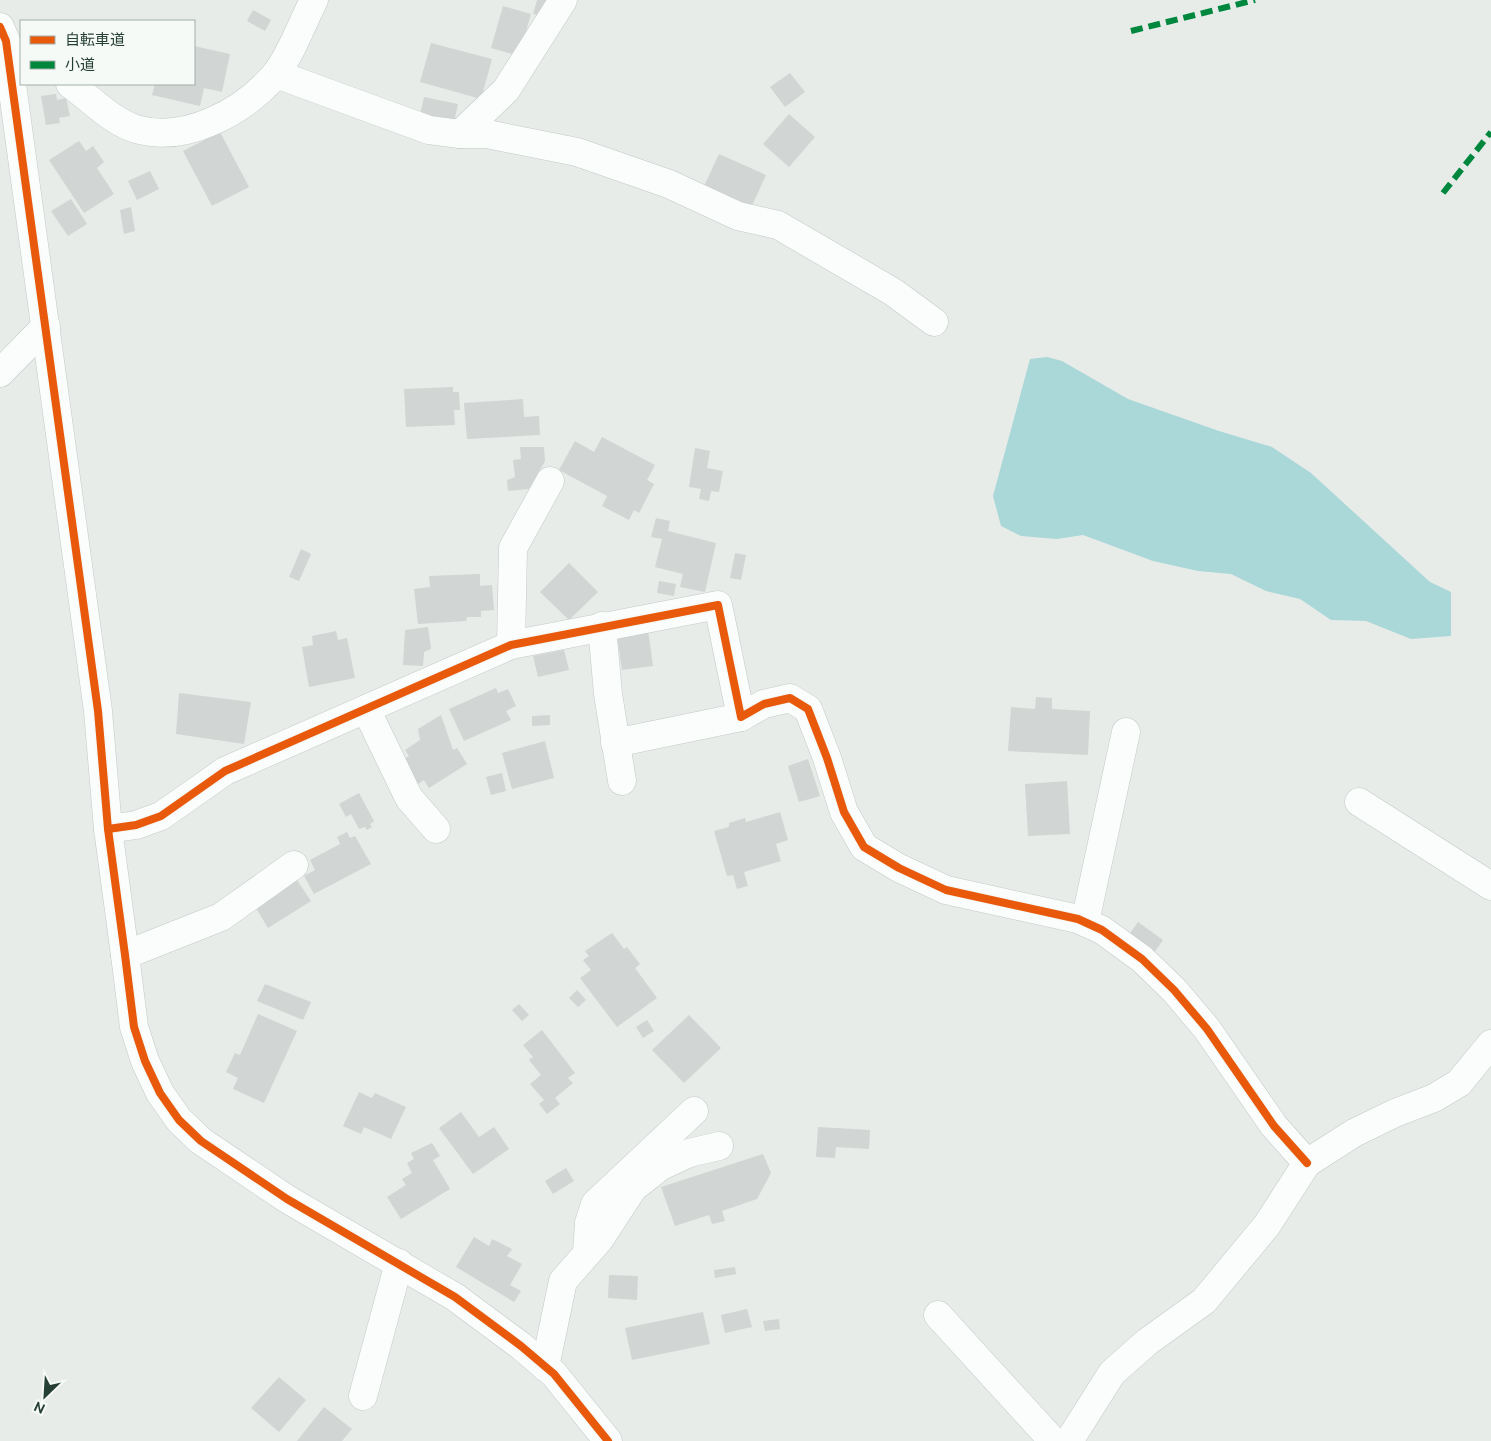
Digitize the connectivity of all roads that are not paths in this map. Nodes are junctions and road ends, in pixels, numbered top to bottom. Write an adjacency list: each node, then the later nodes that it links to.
1 (314, 0): 4 (street)
2 (562, 0): 6 (street)
3 (9, 39): 8 (street)
4 (276, 74): 5 (street); 6 (street)
5 (71, 85)
6 (460, 134): 7 (street)
7 (934, 322)
8 (46, 326): 9 (street); 19 (street)
9 (0, 373)
10 (550, 481): 12 (street)
11 (602, 626): 12 (street); 14 (street); 16 (street)
12 (511, 645): 13 (street)
13 (366, 709): 19 (street); 20 (street)
14 (742, 717): 16 (street); 23 (street)
15 (1126, 732): 23 (street)
16 (615, 743): 17 (street)
17 (622, 781)
18 (1359, 802): 22 (street)
19 (108, 829): 24 (street)
20 (436, 829)
21 (294, 865): 24 (street)
22 (1491, 886)
23 (1085, 922): 28 (street)
24 (125, 955): 30 (street)
25 (1491, 1044): 28 (street)
26 (694, 1111): 29 (street)
27 (719, 1146): 29 (street)
28 (1306, 1163): 36 (street)
29 (587, 1252): 32 (street)
30 (399, 1263): 32 (street); 33 (street)
31 (938, 1315): 35 (street)
32 (545, 1367): 34 (street)
33 (363, 1396)
34 (608, 1441)
35 (1053, 1441)
36 (1069, 1441)

